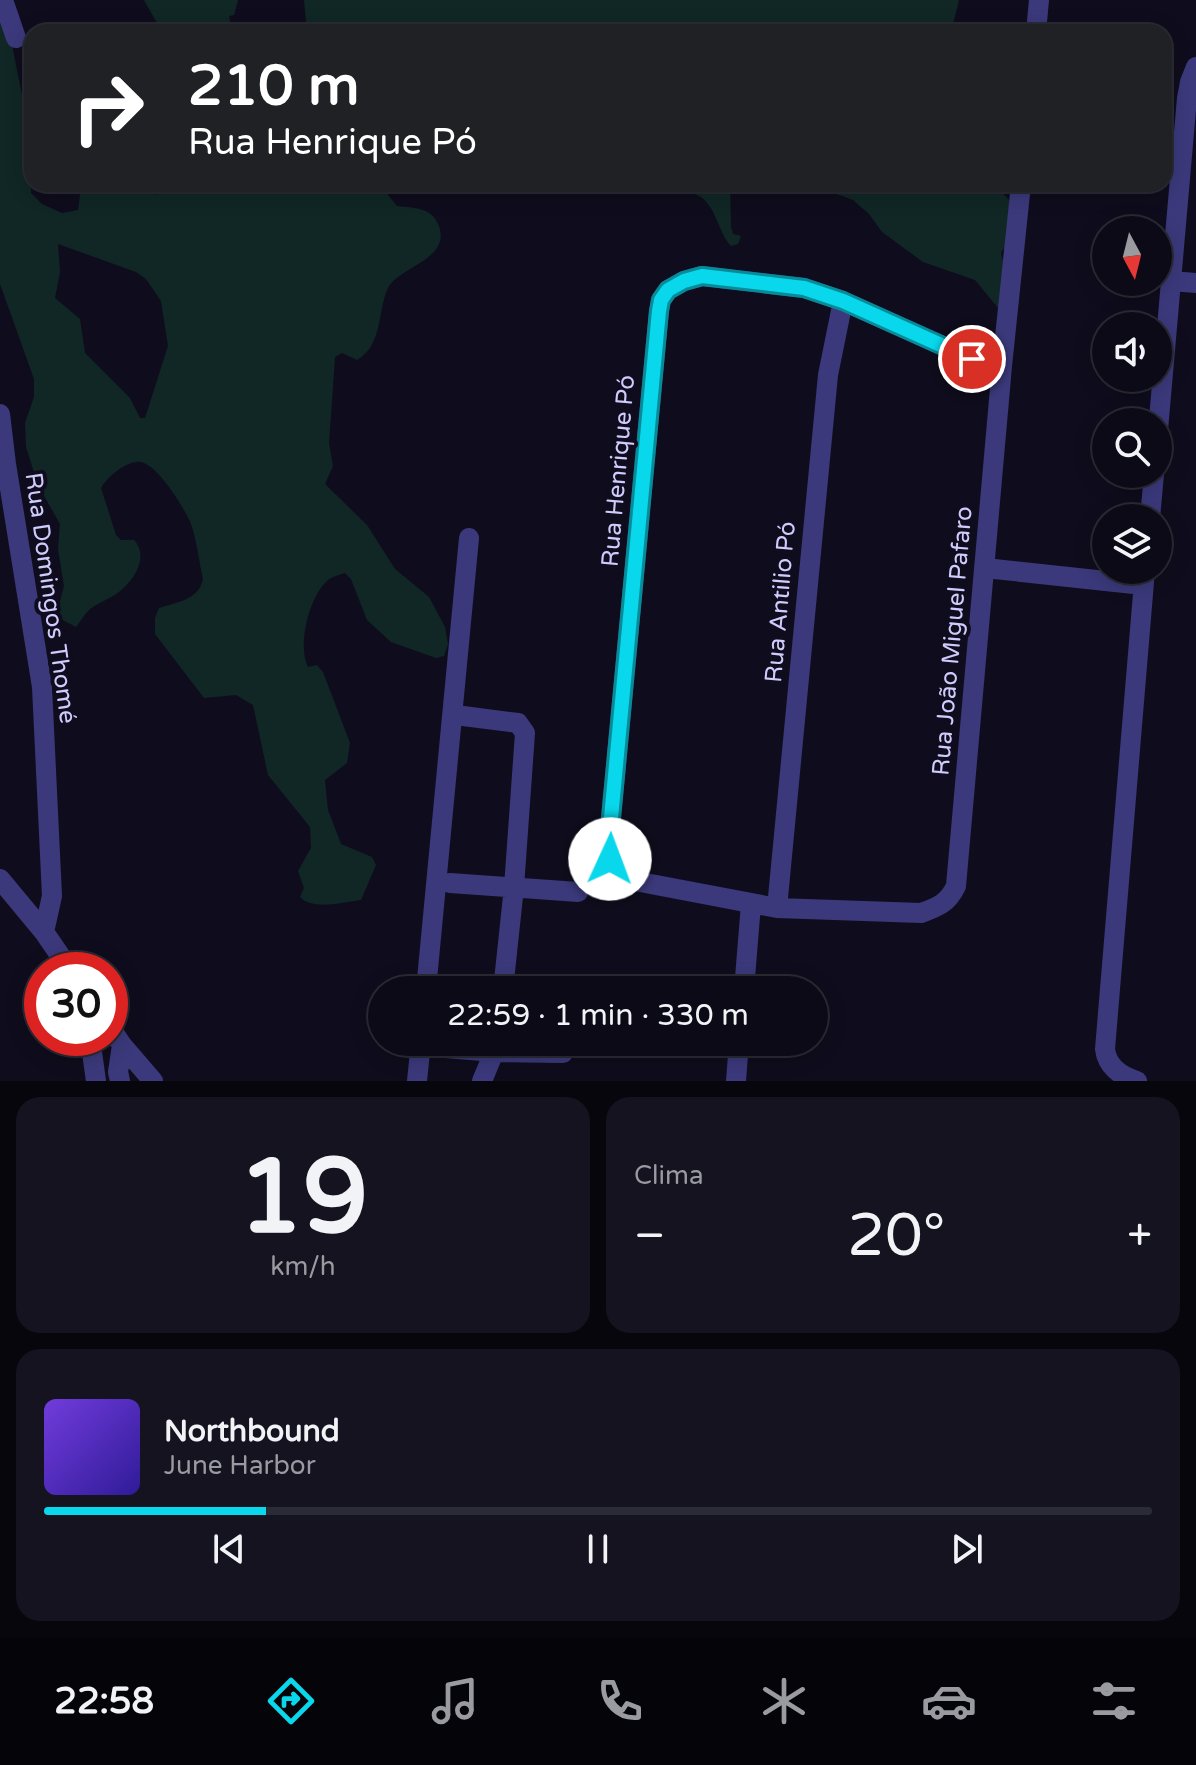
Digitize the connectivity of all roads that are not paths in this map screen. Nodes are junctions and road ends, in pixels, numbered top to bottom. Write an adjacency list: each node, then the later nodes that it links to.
1 (3, 0): 4 (street)
2 (1039, 0): 3 (street)
3 (1037, 24)
4 (16, 38)
5 (1196, 67): 7 (street)
6 (1020, 192): 11 (street, Rua João Miguel Pafaro)
7 (1172, 281): 8 (street)
8 (1196, 283)
9 (1171, 296): 12 (street)
10 (843, 301): 11 (street, Rua Henrique Pó); 23 (street, Rua Henrique Pó); 24 (street, Rua Antilio Pó)
11 (1002, 366): 15 (street, Rua João Miguel Pafaro)
12 (1160, 408)
13 (0, 414): 25 (street, Rua Domingos Thomé)
14 (469, 538): 27 (street)
15 (985, 568): 16 (street); 24 (street, Rua João Miguel Pafaro)
16 (1092, 574)
17 (1143, 584): 42 (street)
18 (463, 716): 21 (street)
19 (0, 879): 25 (street)
20 (450, 883): 21 (street)
21 (514, 887): 22 (street); 28 (street)
22 (578, 892)
23 (751, 904): 24 (street, Rua João Miguel Pafaro); 29 (street)
24 (777, 908)
25 (44, 932): 26 (street)
26 (58, 952)
27 (427, 976)
28 (504, 976)
29 (745, 976)
30 (128, 1052): 38 (street)
31 (93, 1056): 36 (street)
32 (120, 1056): 37 (street)
33 (425, 1056): 39 (street)
34 (492, 1056): 40 (street)
35 (738, 1056): 41 (street)
36 (96, 1081)
37 (120, 1081)
38 (153, 1081)
39 (417, 1081)
40 (482, 1081)
41 (736, 1081)
42 (1137, 1081)

